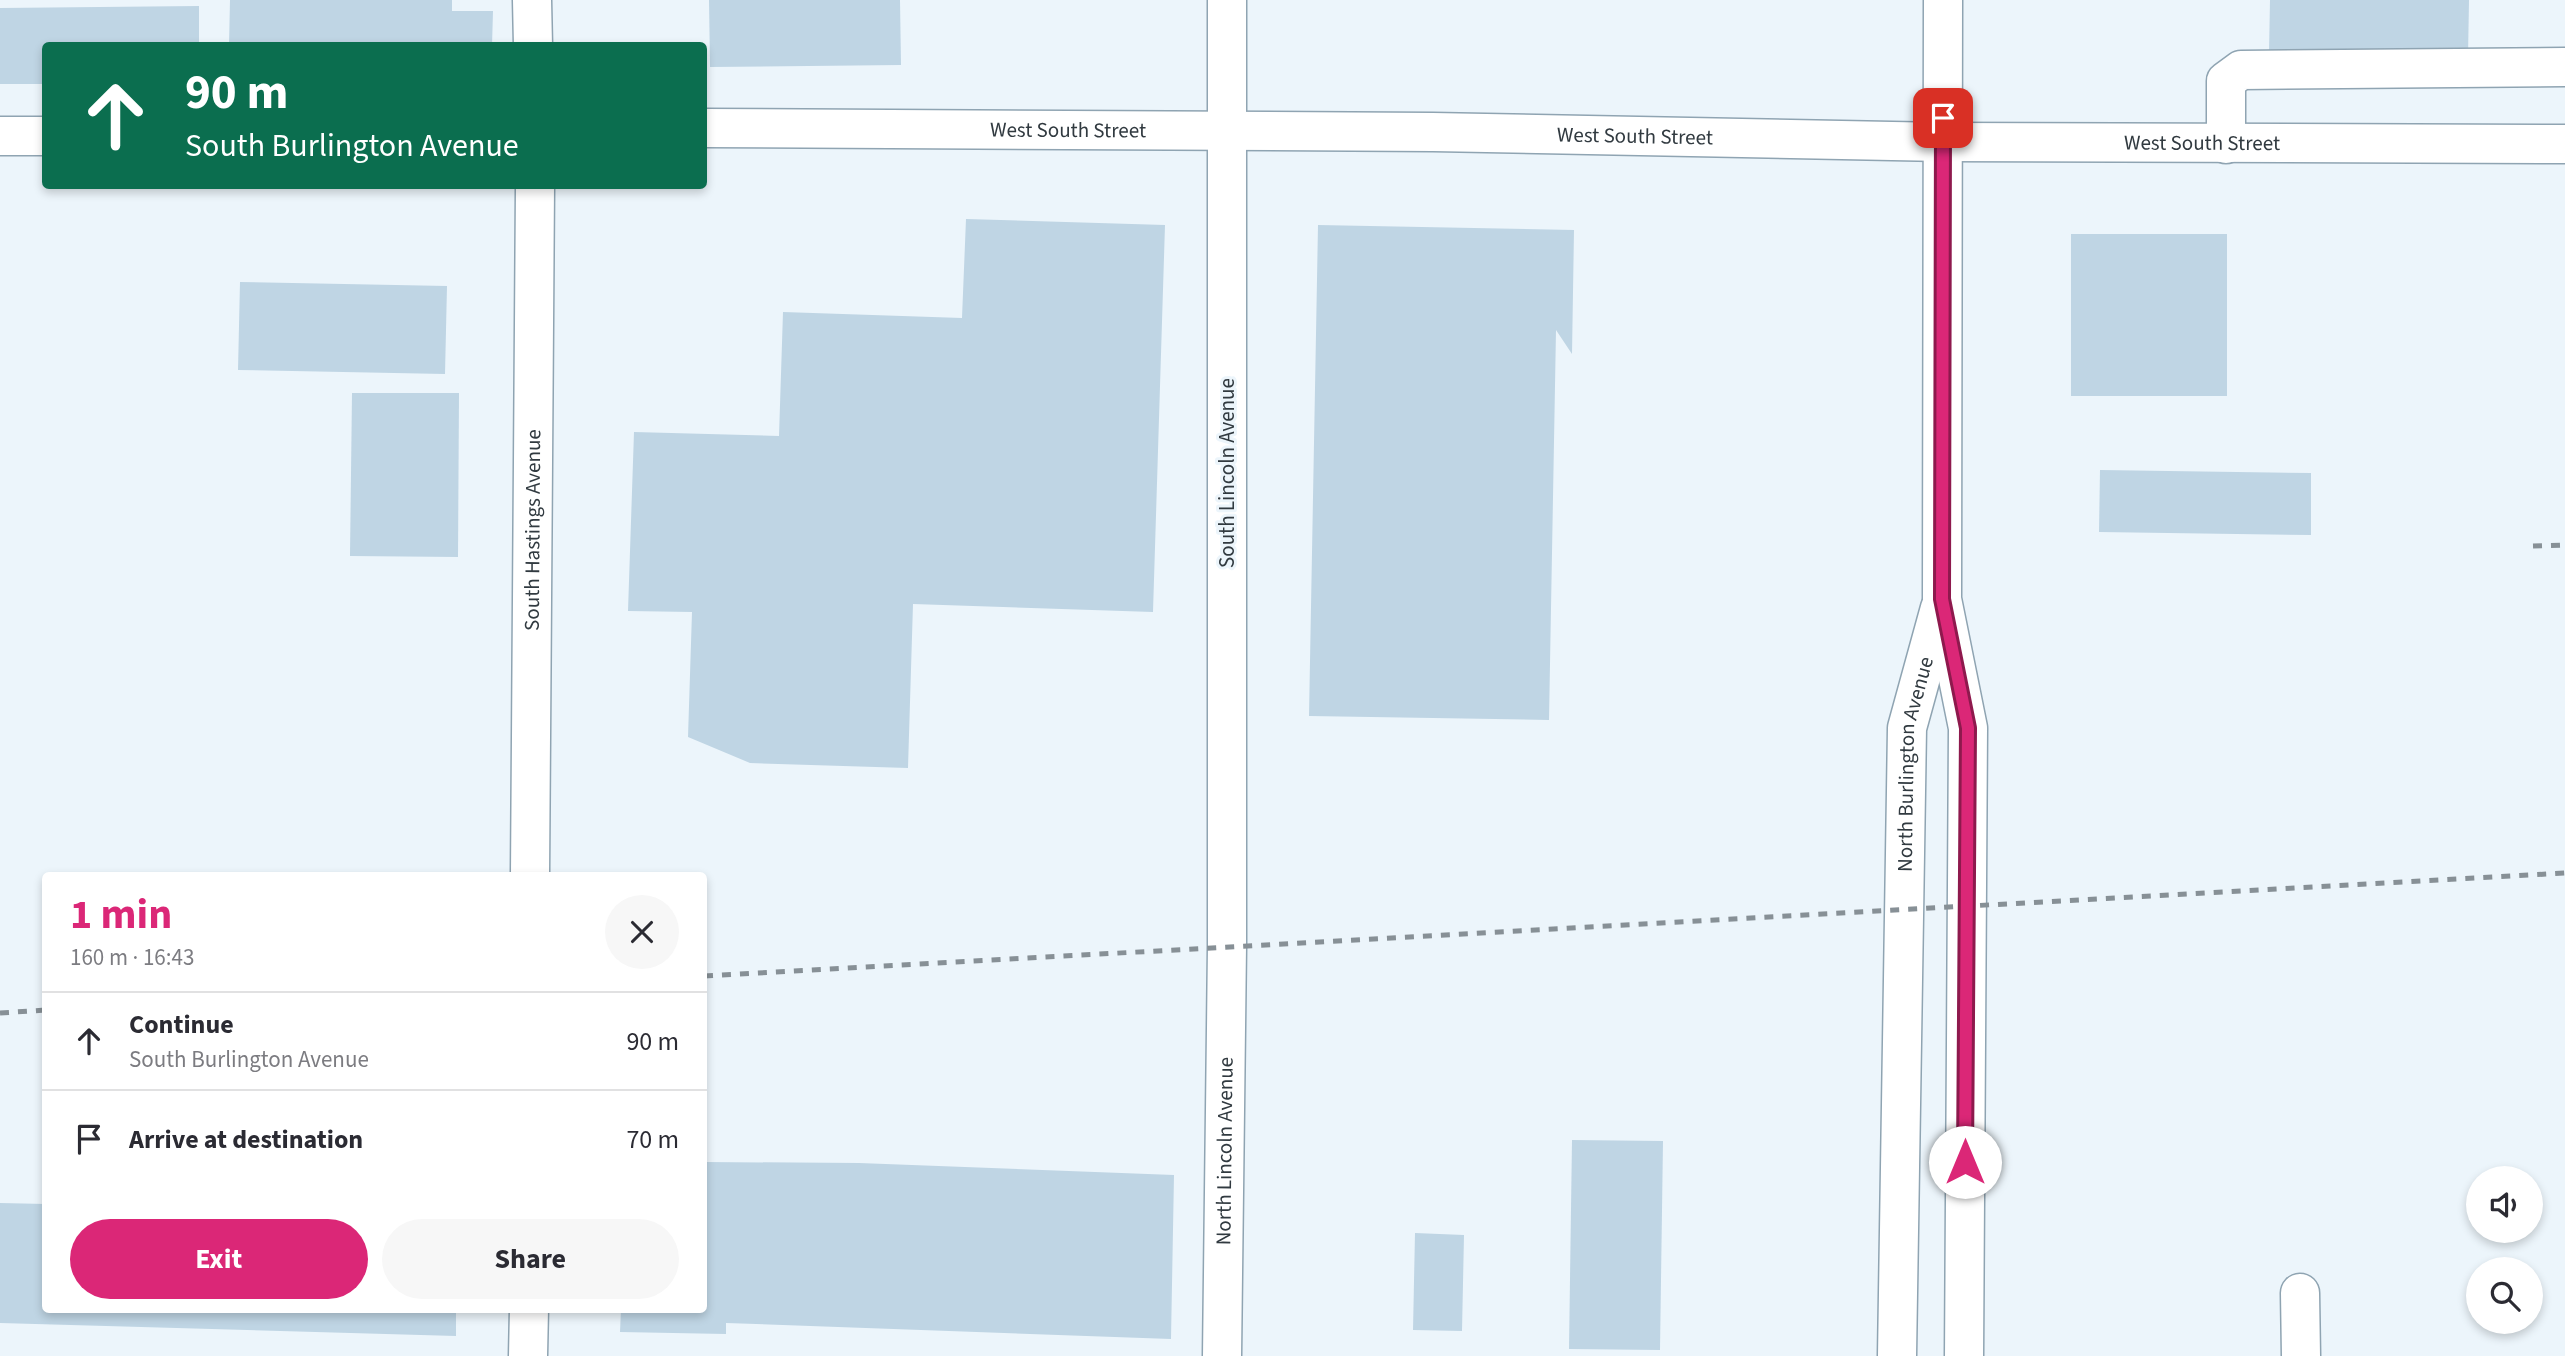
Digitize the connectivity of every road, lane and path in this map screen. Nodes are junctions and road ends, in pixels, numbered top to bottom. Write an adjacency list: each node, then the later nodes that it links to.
1 (532, 0): 4 (main road)
2 (1227, 0): 7 (main road, South Lincoln Avenue)
3 (1943, 0): 10 (main road)
4 (533, 42)
5 (2565, 67): 11 (main road)
6 (707, 128): 7 (main road, West South Street)
7 (1226, 130): 10 (main road, West South Street); 16 (main road, South Lincoln Avenue)
8 (0, 136): 9 (main road)
9 (42, 136)
10 (1943, 142): 11 (main road, West South Street); 14 (main road)
11 (2226, 144): 12 (main road, West South Street)
12 (2565, 144)
13 (535, 189): 15 (main road, South Hastings Avenue)
14 (1942, 599): 21 (main road, North Burlington Avenue); 22 (main road, North Burlington Avenue)
15 (530, 872)
16 (1227, 946): 20 (main road, North Lincoln Avenue)
17 (2300, 1293): 23 (main road)
18 (529, 1313): 19 (main road)
19 (528, 1356)
20 (1222, 1356)
21 (1897, 1356)
22 (1964, 1356)
23 (2301, 1356)

